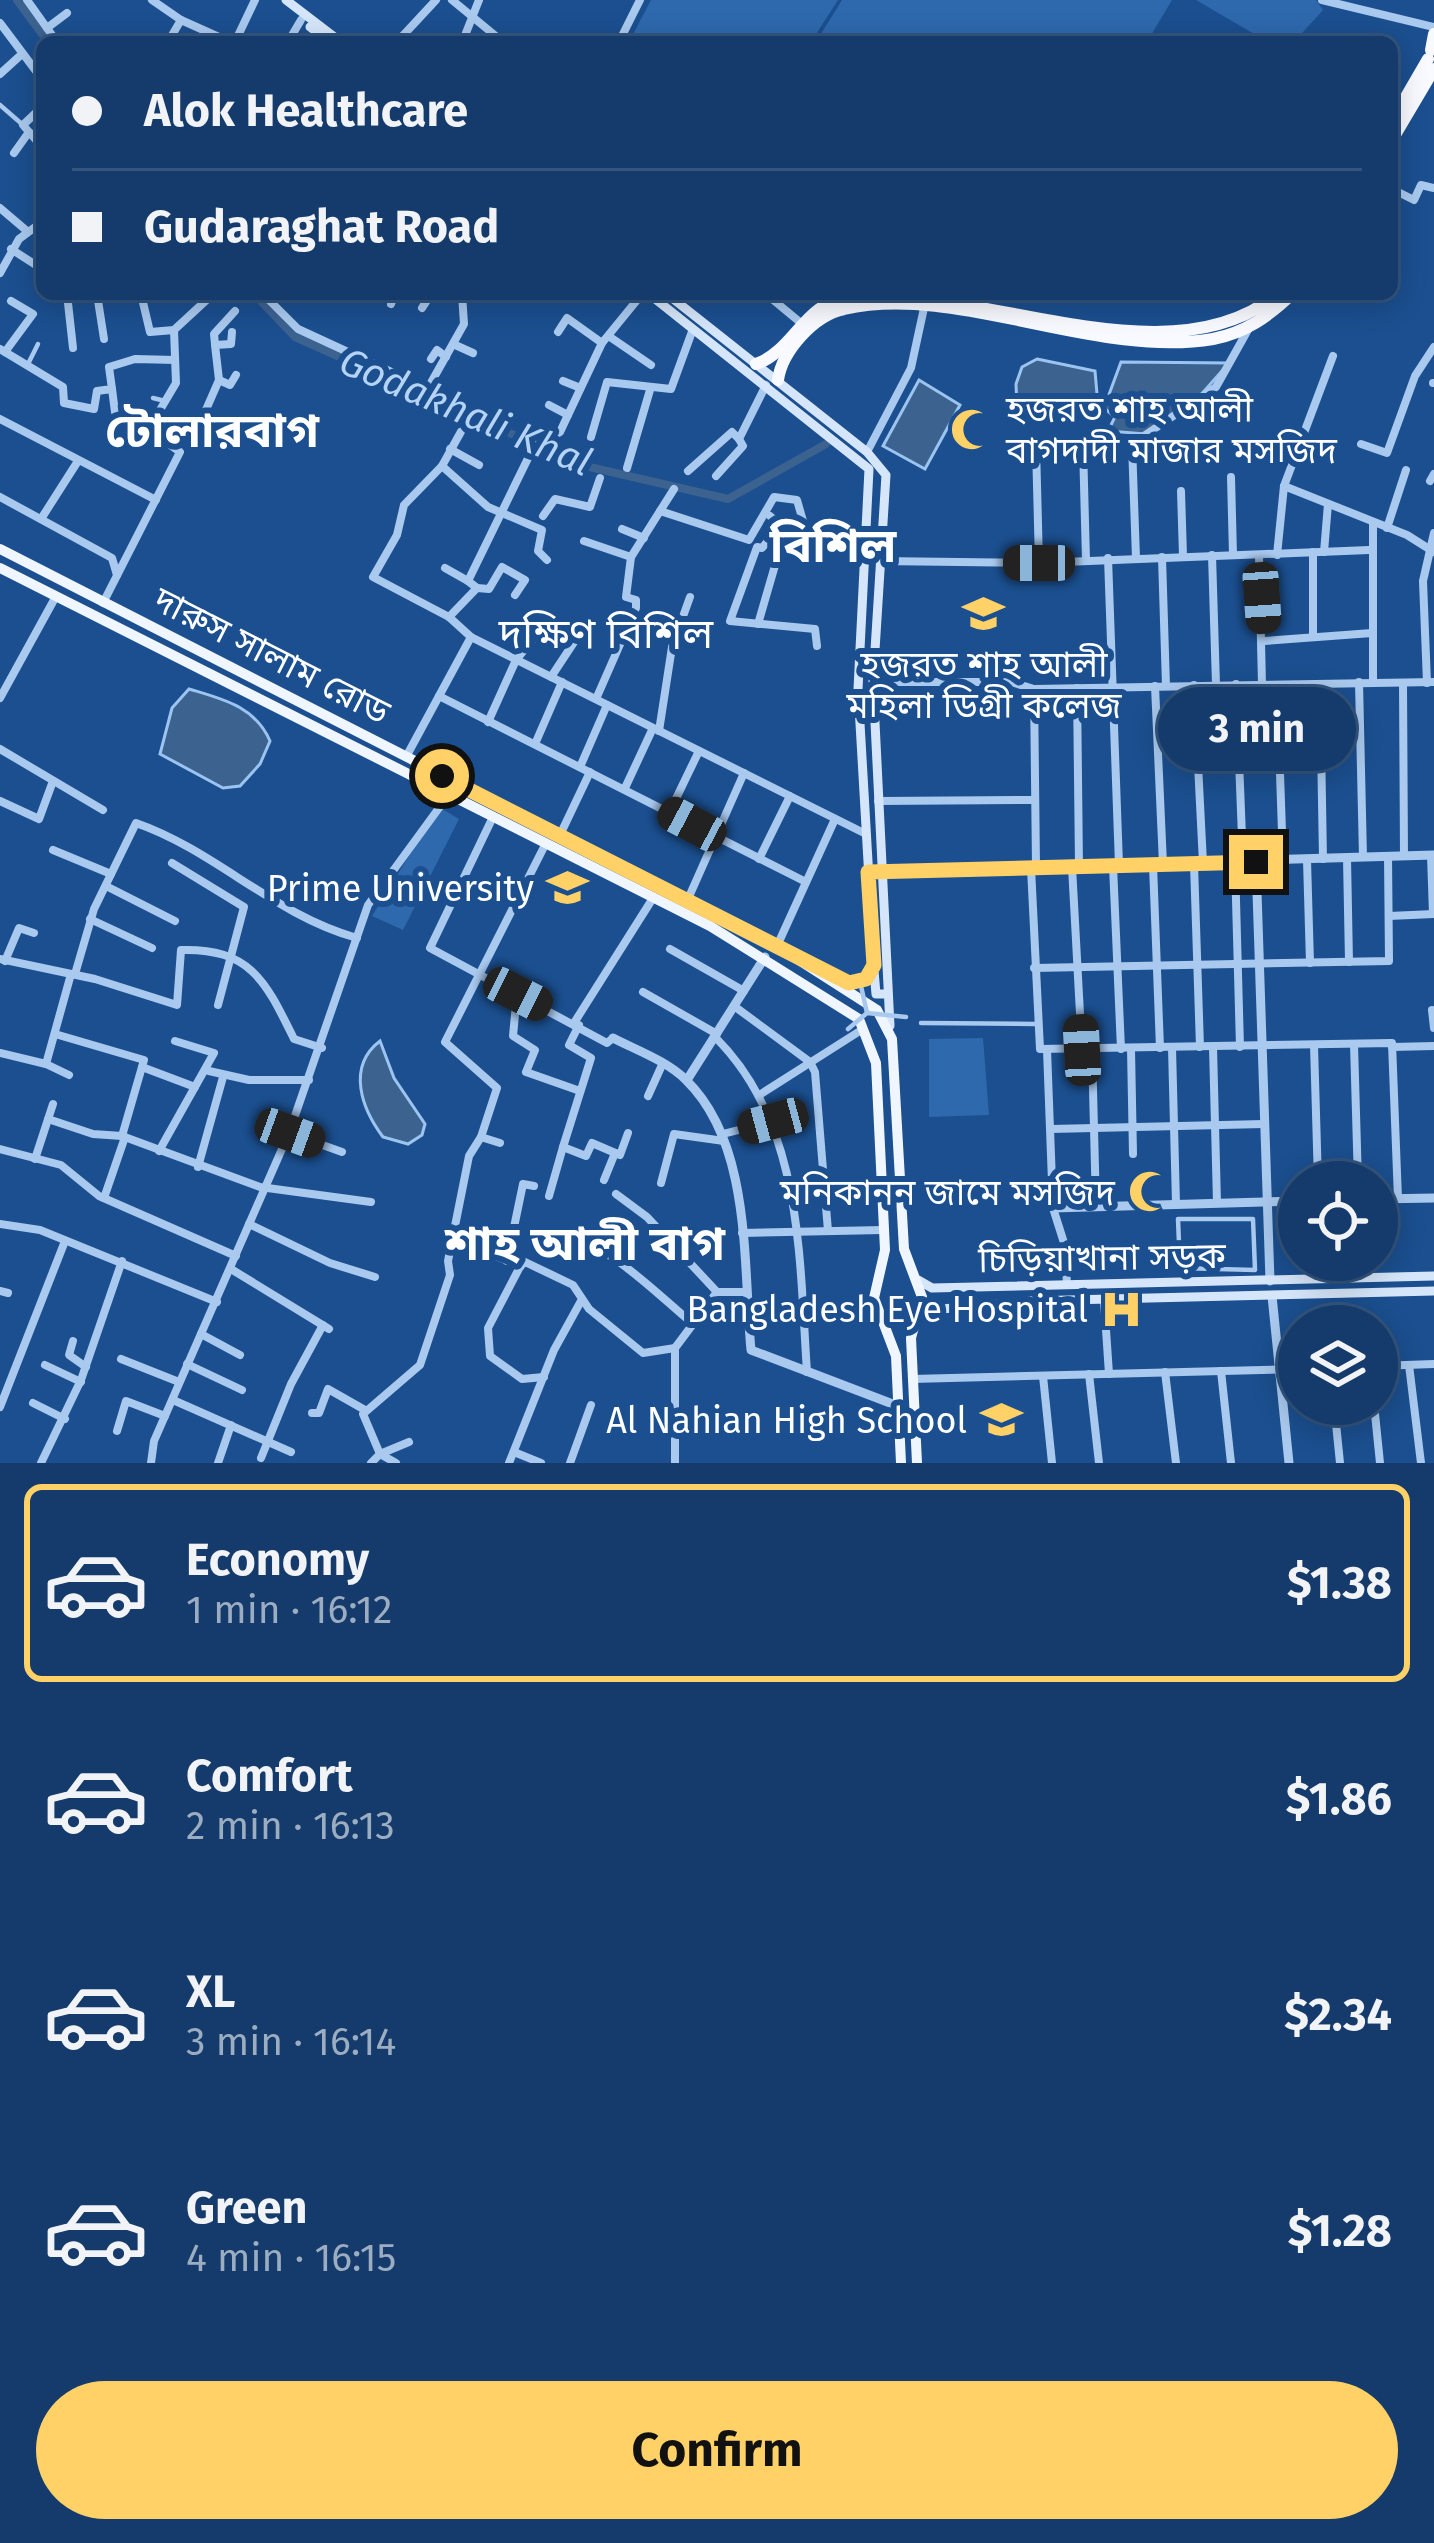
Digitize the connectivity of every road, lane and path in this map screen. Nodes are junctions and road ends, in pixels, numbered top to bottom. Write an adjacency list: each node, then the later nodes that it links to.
1 (27, 0): 16 (street)
2 (152, 0): 13 (street)
3 (255, 0): 20 (street)
4 (276, 0): 14 (main road)
5 (286, 0): 23 (main road)
6 (436, 0): 24 (street)
7 (452, 0): 12 (street)
8 (479, 0): 12 (street)
9 (640, 0): 27 (street)
10 (1323, 0): 28 (street)
11 (68, 13): 16 (street)
12 (471, 14): 25 (street); 26 (street)
13 (181, 20): 18 (street); 19 (street)
14 (301, 20): 21 (street); 22 (main road)
15 (0, 23): 29 (street)
16 (47, 28): 17 (street)
17 (53, 36)
18 (172, 36)
19 (218, 36)
20 (235, 36)
21 (292, 36)
22 (322, 36)
23 (332, 36)
24 (403, 36)
25 (465, 36)
26 (496, 36)
27 (622, 36)
28 (1432, 47): 33 (highway); 35 (highway)
29 (22, 54): 30 (street); 31 (street)
30 (36, 72)
31 (0, 74)
32 (0, 105): 36 (street)
33 (1398, 110)
34 (36, 115): 36 (street)
35 (1398, 126)
36 (26, 128): 37 (street); 38 (street)
37 (36, 140)
38 (14, 153)
39 (1434, 188): 40 (street)
40 (1398, 192)
41 (0, 208): 43 (street)
42 (36, 226): 43 (street)
43 (27, 231): 44 (street)
44 (11, 249): 45 (street); 46 (street)
45 (36, 265)
46 (0, 274)
47 (68, 300): 80 (street)
48 (98, 300): 74 (street)
49 (142, 300): 70 (street)
50 (203, 300): 70 (street)
51 (269, 300): 98 (street)
52 (427, 300): 65 (street)
53 (462, 300): 77 (street)
54 (640, 300): 75 (street)
55 (653, 300): 69 (main road)
56 (674, 300): 90 (main road)
57 (773, 300): 67 (street)
58 (835, 300): 67 (highway)
59 (835, 300): 87 (highway)
60 (853, 300): 64 (highway)
61 (1269, 300): 73 (highway)
62 (1284, 300): 68 (highway)
63 (11, 301): 81 (street)
64 (921, 304): 73 (highway); 114 (street)
65 (422, 308)
66 (235, 311): 78 (street)
67 (801, 323): 87 (highway)
68 (1250, 327): 73 (highway); 159 (street)
69 (692, 328): 90 (main road); 97 (street)
70 (174, 330): 86 (street)
71 (232, 332): 78 (street)
72 (558, 332): 75 (street)
73 (1208, 335)
74 (104, 339)
75 (606, 340): 88 (street); 96 (street)
76 (38, 344): 89 (street)
77 (453, 344): 82 (street); 84 (street)
78 (215, 345): 92 (street)
79 (1434, 347): 110 (street)
80 (73, 348)
81 (3, 351): 89 (street)
82 (473, 353)
83 (1333, 356): 127 (street)
84 (446, 357): 85 (street); 98 (street)
85 (430, 358)
86 (175, 360): 95 (street); 100 (street)
87 (776, 360): 90 (highway); 94 (highway)
88 (651, 365)
89 (27, 366): 95 (street)
90 (753, 368): 94 (main road)
91 (236, 376): 92 (street)
92 (219, 380): 109 (street)
93 (563, 381): 96 (street)
94 (772, 385): 107 (street); 114 (main road); 118 (main road)
95 (112, 388): 102 (street)
96 (578, 388): 103 (street)
97 (650, 390): 106 (street); 119 (street)
98 (425, 392): 113 (street)
99 (152, 398): 100 (street)
100 (165, 401): 105 (street)
101 (549, 406): 103 (street)
102 (115, 412)
103 (568, 415): 134 (street)
104 (0, 419): 115 (street)
105 (148, 429): 108 (street); 109 (street)
106 (591, 437)
107 (739, 439): 121 (street); 122 (street)
108 (141, 442)
109 (170, 443): 131 (street)
110 (1361, 444)
111 (1036, 446): 164 (street)
112 (1083, 446): 161 (street)
113 (450, 449): 116 (street); 117 (street)
114 (867, 452): 118 (main road)
115 (78, 461): 131 (street); 137 (street)
116 (479, 465)
117 (442, 466): 134 (street); 174 (street)
118 (874, 466): 125 (main road); 126 (main road)
119 (627, 468)
120 (1406, 470): 139 (street)
121 (688, 471)
122 (716, 476)
123 (1231, 477): 152 (street)
124 (600, 478): 135 (street)
125 (872, 484): 126 (main road); 141 (main road)
126 (886, 484): 163 (main road)
127 (1284, 486): 132 (street); 154 (street)
128 (674, 489): 133 (street)
129 (1181, 491): 155 (street)
130 (0, 496): 137 (street)
131 (157, 500): 167 (street)
132 (1328, 504): 138 (street); 150 (street)
133 (660, 511): 141 (street); 144 (street)
134 (502, 516): 160 (street); 168 (street)
135 (543, 516)
136 (770, 516): 143 (street)
137 (41, 519): 167 (street)
138 (1373, 523): 139 (street); 147 (street)
139 (1388, 528): 148 (street)
140 (622, 529): 144 (street)
141 (867, 533): 162 (main road)
142 (1434, 533): 148 (street)
143 (773, 536): 178 (street); 178 (street)
144 (644, 538): 156 (street)
145 (584, 542): 156 (street)
146 (0, 549): 173 (main road, দারুস সালাম রোড)
147 (1369, 550): 150 (street); 180 (street)
148 (1431, 551): 191 (street)
149 (1312, 552): 150 (street); 154 (street); 182 (street)
150 (1324, 552)
151 (1212, 555): 152 (street); 155 (street); 195 (street)
152 (1232, 555): 153 (street)
153 (1259, 555): 154 (street); 183 (street)
154 (1277, 555)
155 (1183, 556): 157 (street)
156 (631, 557): 205 (street)
157 (1162, 557): 159 (street); 197 (street)
158 (1108, 558): 159 (street); 161 (street); 201 (street)
159 (1136, 558)
160 (547, 560)
161 (1086, 560): 164 (street)
162 (865, 562): 163 (main road); 175 (main road)
163 (879, 562): 164 (street); 176 (main road)
164 (1039, 563)
165 (0, 568): 172 (main road, দারুস সালাম রোড)
166 (445, 568): 168 (street)
167 (117, 576): 173 (street)
168 (468, 581): 169 (street)
169 (478, 587): 170 (street); 174 (street)
170 (515, 596)
171 (690, 597): 208 (street)
172 (55, 598): 204 (street); 218 (main road, দারুস সালাম রোড)
173 (103, 603): 212 (main road, দারুস সালাম রোড)
174 (449, 616): 181 (street)
175 (860, 617): 176 (main road); 228 (main road)
176 (875, 618): 188 (main road)
177 (586, 624): 186 (street)
178 (758, 624): 184 (street)
179 (544, 626): 185 (street)
180 (1372, 633): 182 (street); 190 (street)
181 (471, 637): 185 (street); 203 (street)
182 (1313, 638): 183 (street)
183 (1264, 641): 198 (street)
184 (817, 646)
185 (516, 660): 186 (street); 207 (street)
186 (551, 677): 187 (street)
187 (562, 682): 205 (street); 209 (street)
188 (873, 682): 202 (street); 222 (main road)
189 (1359, 682): 190 (street); 196 (street); 235 (street)
190 (1373, 682): 193 (street)
191 (1431, 682): 193 (street)
192 (1236, 684): 195 (street); 198 (street); 243 (street)
193 (1403, 684): 234 (street)
194 (1194, 685): 195 (street); 197 (street); 244 (street)
195 (1216, 685)
196 (1320, 685): 199 (street); 238 (street)
197 (1160, 686): 201 (street); 245 (street)
198 (1262, 686): 199 (street)
199 (1277, 686): 240 (street)
200 (1077, 688): 201 (street); 202 (street); 246 (street)
201 (1114, 688): 247 (street)
202 (1034, 689): 220 (street)
203 (439, 696): 207 (street); 212 (street)
204 (0, 698)
205 (596, 699): 206 (street)
206 (607, 705): 208 (street); 213 (street)
207 (488, 722): 209 (street)
208 (656, 729): 211 (street); 217 (street)
209 (536, 744): 213 (street)
210 (0, 748): 216 (street)
211 (699, 751): 215 (street); 224 (street)
212 (406, 757): 227 (main road, দারুস সালাম রোড)
213 (580, 766): 214 (street)
214 (590, 772): 217 (street); 227 (street)
215 (744, 773): 219 (street); 229 (street)
216 (53, 781): 221 (street); 223 (street)
217 (625, 788): 224 (street)
218 (447, 796): 225 (main road, দারুস সালাম রোড); 261 (street)
219 (790, 796): 226 (street); 237 (street)
220 (1034, 800): 222 (street); 248 (street)
221 (0, 801)
222 (878, 801): 249 (main road)
223 (103, 810)
224 (670, 812): 229 (street)
225 (492, 819): 230 (main road, দারুস সালাম রোড); 279 (street)
226 (836, 819): 228 (street); 252 (street)
227 (556, 833): 230 (main road); 255 (main road, দারুস সালাম রোড)
228 (866, 834): 250 (main road)
229 (714, 835): 237 (street); 255 (street)
230 (549, 847): 254 (main road, দারুস সালাম রোড); 279 (street)
231 (53, 850): 251 (street)
232 (1432, 855): 234 (street); 256 (street)
233 (1388, 856): 234 (street); 235 (street); 257 (street)
234 (1404, 856)
235 (1363, 857): 236 (street)
236 (1347, 858): 238 (street); 268 (street)
237 (759, 859): 252 (street)
238 (1323, 859): 239 (street)
239 (1307, 860): 240 (street); 270 (street)
240 (1283, 861): 241 (street)
241 (1256, 862): 243 (street); 269 (street)
242 (172, 863): 265 (street)
243 (1239, 863): 244 (street); 271 (street)
244 (1198, 864): 245 (street); 273 (street)
245 (1158, 865): 247 (street); 274 (street)
246 (1076, 866): 247 (street); 248 (street); 277 (street)
247 (1116, 866): 275 (street)
248 (1034, 868): 249 (street); 276 (street)
249 (881, 871): 250 (main road); 285 (main road)
250 (868, 872): 272 (main road)
251 (111, 874): 253 (street); 261 (street)
252 (806, 882): 262 (street)
253 (106, 886): 258 (street); 259 (street)
254 (653, 898): 266 (main road, দারুস সালাম রোড); 292 (street)
255 (688, 899): 262 (main road, দারুস সালাম রোড)
256 (1434, 914): 257 (street)
257 (1389, 916): 268 (street)
258 (90, 919): 263 (street); 278 (street)
259 (175, 921)
260 (34, 933): 267 (street)
261 (357, 938): 310 (street)
262 (778, 946): 280 (main road, দারুস সালাম রোড)
263 (152, 948)
264 (670, 949): 282 (street)
265 (229, 956): 278 (street); 286 (street); 310 (street)
266 (765, 957): 282 (street); 295 (main road, দারুস সালাম রোড)
267 (2, 960): 278 (street)
268 (1348, 962): 270 (street)
269 (1260, 963): 270 (street); 271 (street); 304 (street)
270 (1310, 963)
271 (1238, 964): 273 (street); 308 (street)
272 (874, 965): 280 (main road); 285 (main road)
273 (1197, 965): 274 (street); 306 (street)
274 (1157, 966): 275 (street); 311 (street)
275 (1117, 967): 277 (street); 313 (street)
276 (1034, 968): 277 (street); 293 (street)
277 (1078, 968): 314 (street)
278 (73, 974): 298 (street)
279 (480, 974): 284 (street); 342 (street)
280 (828, 977): 294 (main road, দারুস সালাম রোড)
281 (859, 977): 289 (street, bridge)
282 (744, 991): 287 (street)
283 (643, 992): 299 (street)
284 (518, 994): 292 (street); 327 (street)
285 (887, 994): 294 (main road)
286 (218, 1005)
287 (734, 1006): 299 (street); 317 (street)
288 (1432, 1010): 296 (street)
289 (867, 1013): 290 (street, bridge); 297 (street, bridge)
290 (906, 1017)
291 (921, 1023): 293 (street)
292 (576, 1024): 300 (street); 327 (street)
293 (1035, 1024): 315 (street)
294 (890, 1026): 387 (main road)
295 (865, 1028): 317 (street); 375 (main road)
296 (1434, 1028)
297 (848, 1029)
298 (55, 1034): 318 (street); 320 (street)
299 (716, 1035): 325 (street); 328 (street)
300 (613, 1037): 319 (street)
301 (175, 1041): 321 (street)
302 (1354, 1044): 303 (street); 309 (street); 353 (street)
303 (1314, 1045): 304 (street); 352 (street)
304 (1262, 1046): 308 (street); 334 (street)
305 (1434, 1046): 309 (street)
306 (1200, 1047): 307 (street); 312 (street)
307 (1213, 1047): 308 (street); 333 (street)
308 (1240, 1047)
309 (1392, 1047): 354 (street)
310 (322, 1048): 324 (street)
311 (1160, 1048): 312 (street); 313 (street)
312 (1172, 1048): 335 (street)
313 (1126, 1049): 314 (street); 336 (street)
314 (1087, 1050): 315 (street); 337 (street)
315 (1048, 1051): 338 (street)
316 (0, 1053): 318 (street)
317 (810, 1062): 328 (street); 377 (street)
318 (46, 1064): 322 (street)
319 (662, 1065): 325 (street); 329 (street)
320 (142, 1067): 326 (street); 341 (street)
321 (208, 1071): 323 (street); 326 (street)
322 (69, 1075)
323 (223, 1077): 324 (street); 355 (street)
324 (309, 1080): 339 (street)
325 (687, 1080): 343 (street)
326 (195, 1087): 347 (street)
327 (580, 1091): 345 (street)
328 (761, 1094): 332 (street)
329 (648, 1096)
330 (53, 1104): 331 (street)
331 (48, 1118): 341 (street); 351 (street)
332 (773, 1121): 343 (street); 378 (street)
333 (1216, 1124): 334 (street); 335 (street); 368 (street)
334 (1264, 1124): 366 (street)
335 (1174, 1125): 336 (street); 369 (street)
336 (1133, 1126): 337 (street); 350 (street)
337 (1094, 1127): 338 (street); 370 (street)
338 (1051, 1129): 371 (street)
339 (290, 1133): 348 (street); 357 (street)
340 (628, 1133): 349 (street)
341 (123, 1136): 347 (street); 362 (street)
342 (482, 1137): 344 (street); 380 (street)
343 (723, 1138): 358 (street); 379 (street)
344 (500, 1143)
345 (563, 1147): 349 (street); 361 (street)
346 (0, 1149): 351 (street)
347 (159, 1150): 355 (street)
348 (342, 1152)
349 (615, 1153): 356 (street)
350 (1133, 1154)
351 (35, 1159): 362 (street)
352 (1317, 1161)
353 (1357, 1161)
354 (1396, 1161)
355 (198, 1167): 357 (street)
356 (604, 1180)
357 (265, 1184): 365 (street); 374 (street)
358 (661, 1184)
359 (534, 1186): 383 (street)
360 (616, 1194): 394 (street)
361 (549, 1196)
362 (104, 1198): 382 (street)
363 (1434, 1198): 364 (street)
364 (1398, 1199)
365 (371, 1202)
366 (1267, 1202): 367 (street); 368 (street); 390 (street)
367 (1278, 1202)
368 (1217, 1203): 369 (street)
369 (1176, 1204): 370 (street)
370 (1096, 1207): 371 (street)
371 (1052, 1208): 392 (street)
372 (1178, 1220): 372 (street)
373 (0, 1223): 381 (street)
374 (249, 1224): 382 (street); 389 (street)
375 (885, 1230): 377 (street); 391 (main road)
376 (559, 1231): 401 (street)
377 (828, 1231): 378 (street)
378 (797, 1232): 379 (street); 417 (street)
379 (742, 1233): 395 (street)
380 (456, 1240): 383 (street); 432 (street)
381 (65, 1241): 384 (street); 431 (street)
382 (236, 1256): 386 (street)
383 (507, 1261): 385 (street)
384 (122, 1262): 399 (street); 414 (street)
385 (521, 1266): 398 (street); 422 (street)
386 (231, 1269): 399 (street); 441 (street)
387 (912, 1271): 391 (main road); 392 (main road, চিড়িয়াখানা সড়ক); 400 (main road)
388 (1434, 1276): 390 (main road, চিড়িয়াখানা সড়ক)
389 (375, 1277)
390 (1270, 1281): 392 (main road, চিড়িয়াখানা সড়ক); 396 (main road)
391 (875, 1284): 402 (main road)
392 (1067, 1285)
393 (1434, 1291): 396 (main road, চিড়িয়াখানা সড়ক)
394 (717, 1292): 395 (street); 401 (street)
395 (746, 1292): 417 (street)
396 (1272, 1296): 397 (main road, চিড়িয়াখানা সড়ক); 415 (street)
397 (1104, 1300): 400 (main road, চিড়িয়াখানা সড়ক); 419 (street)
398 (581, 1301): 406 (street); 422 (street)
399 (217, 1302): 404 (street)
400 (920, 1311): 403 (main road)
401 (692, 1323): 406 (street)
402 (886, 1328): 403 (main road); 430 (main road)
403 (912, 1328): 423 (main road)
404 (201, 1334): 407 (street); 409 (street)
405 (73, 1341): 414 (street)
406 (675, 1348): 455 (street)
407 (240, 1355)
408 (121, 1359): 425 (street)
409 (188, 1364): 425 (street); 426 (street)
410 (1434, 1364): 413 (street)
411 (45, 1365): 424 (street)
412 (1398, 1365): 413 (street)
413 (1409, 1365): 465 (street)
414 (86, 1367): 424 (street)
415 (1278, 1370): 416 (street)
416 (1221, 1371): 418 (street); 461 (street)
417 (807, 1372): 430 (street)
418 (1165, 1372): 419 (street); 460 (street)
419 (1108, 1374): 420 (street)
420 (1089, 1375): 421 (street); 459 (street)
421 (1043, 1376): 423 (street); 458 (street)
422 (544, 1377): 443 (street)
423 (912, 1379): 457 (main road)
424 (81, 1382): 435 (street)
425 (179, 1382): 427 (street)
426 (242, 1390)
427 (173, 1400): 434 (street); 439 (street)
428 (32, 1403): 435 (street)
429 (591, 1405): 454 (street)
430 (898, 1406): 456 (main road)
431 (0, 1407)
432 (365, 1410): 433 (street); 445 (street)
433 (312, 1413)
434 (166, 1416): 440 (street); 448 (street)
435 (65, 1419): 447 (street)
436 (1284, 1425): 462 (street)
437 (1336, 1425): 463 (street)
438 (1376, 1425): 464 (street)
439 (232, 1426): 441 (street); 449 (street)
440 (117, 1431)
441 (267, 1442): 444 (street); 446 (street)
442 (409, 1442): 445 (street)
443 (514, 1451): 452 (street); 453 (street)
444 (291, 1452)
445 (380, 1454): 450 (street); 451 (street)
446 (261, 1458)
447 (40, 1463)
448 (151, 1463)
449 (218, 1463)
450 (371, 1463)
451 (396, 1463)
452 (509, 1463)
453 (541, 1463)
454 (570, 1463)
455 (674, 1463)
456 (901, 1463)
457 (917, 1463)
458 (1052, 1463)
459 (1099, 1463)
460 (1176, 1463)
461 (1231, 1463)
462 (1288, 1463)
463 (1340, 1463)
464 (1380, 1463)
465 (1421, 1463)

